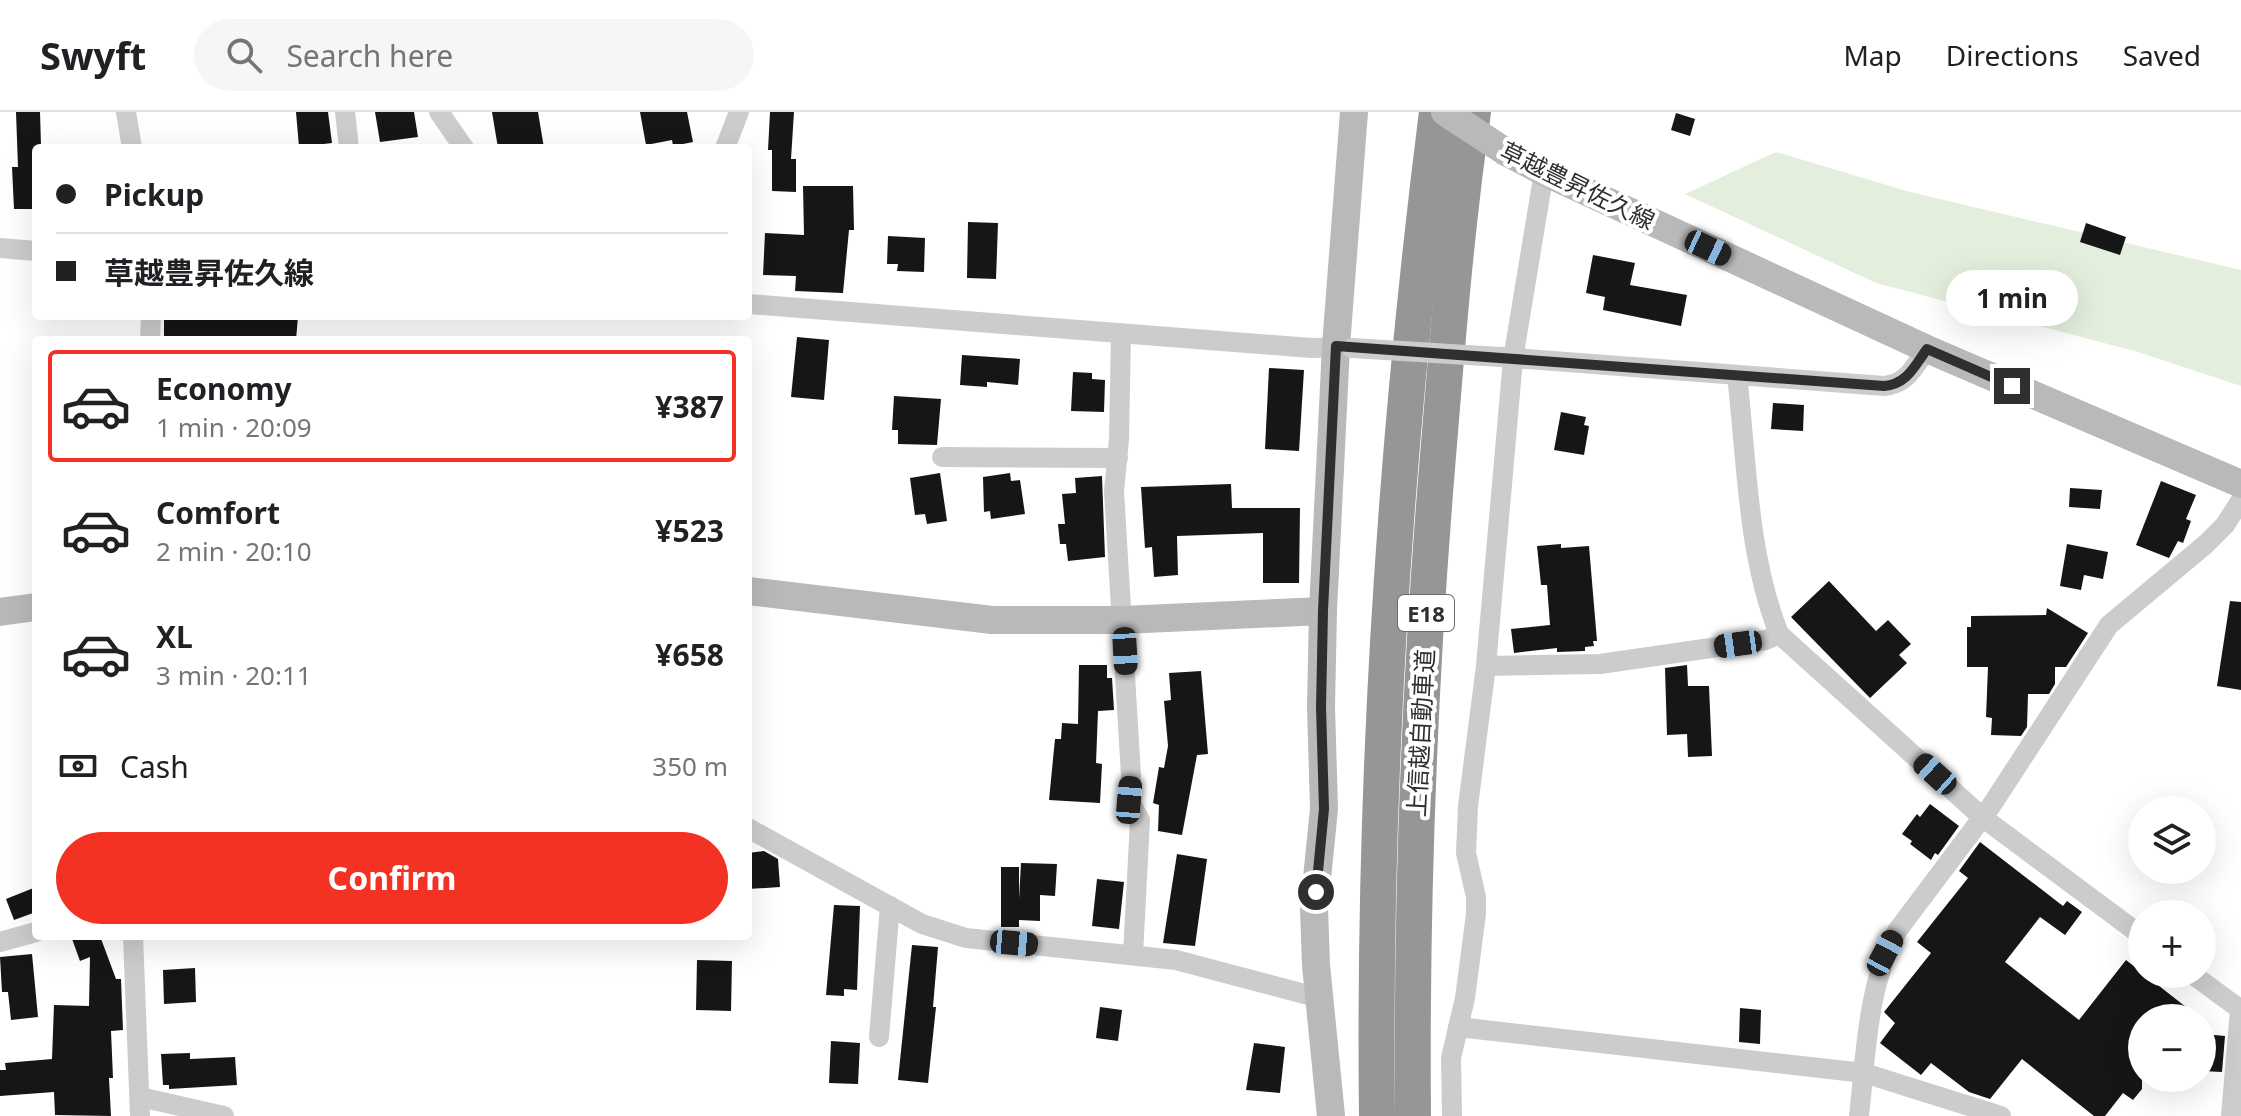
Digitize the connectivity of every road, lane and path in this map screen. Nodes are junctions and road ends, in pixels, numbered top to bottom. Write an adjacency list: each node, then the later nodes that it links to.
1 (126, 112): 9 (street)
2 (345, 112): 10 (street)
3 (439, 112): 11 (street)
4 (739, 112): 12 (street)
5 (1354, 112): 18 (street)
6 (1437, 112): 50 (highway, 上信越自動車道 / E18)
7 (1445, 112): 13 (street, 草越豊昇佐久線, bridge)
8 (1473, 112): 51 (highway, 上信越自動車道 / E18)
9 (131, 144)
10 (349, 144)
11 (461, 144)
12 (727, 144)
13 (1544, 172): 19 (street, 草越豊昇佐久線); 20 (street)
14 (0, 248): 15 (street)
15 (32, 251)
16 (752, 304): 17 (street)
17 (1121, 333): 18 (street); 23 (street)
18 (1344, 347): 20 (street, bridge); 28 (street)
19 (1927, 349): 21 (street); 24 (street, 草越豊昇佐久線)
20 (1506, 358): 21 (street); 32 (street)
21 (1737, 375): 31 (street)
22 (942, 457): 23 (street)
23 (1118, 458): 30 (street)
24 (2241, 484)
25 (2241, 500): 33 (street)
26 (752, 591): 30 (street)
27 (32, 608): 29 (street)
28 (1323, 611): 30 (street); 42 (street)
29 (0, 612)
30 (1123, 620): 40 (street)
31 (1779, 634): 32 (street); 33 (street)
32 (1486, 666): 44 (street)
33 (1982, 817): 36 (street); 46 (street)
34 (752, 830): 35 (street)
35 (890, 906): 40 (street); 45 (street)
36 (2128, 926)
37 (32, 933): 39 (street)
38 (133, 940): 47 (street)
39 (0, 942)
40 (1133, 955): 42 (street)
41 (2211, 988): 43 (street)
42 (1320, 998): 49 (street)
43 (2240, 1010): 55 (street)
44 (1458, 1027): 46 (street); 52 (street)
45 (879, 1037)
46 (1864, 1073): 53 (street); 54 (street)
47 (140, 1107): 48 (street)
48 (224, 1116)
49 (1331, 1116)
50 (1377, 1116)
51 (1413, 1116)
52 (1452, 1116)
53 (1859, 1116)
54 (2001, 1116)
55 (2231, 1116)

